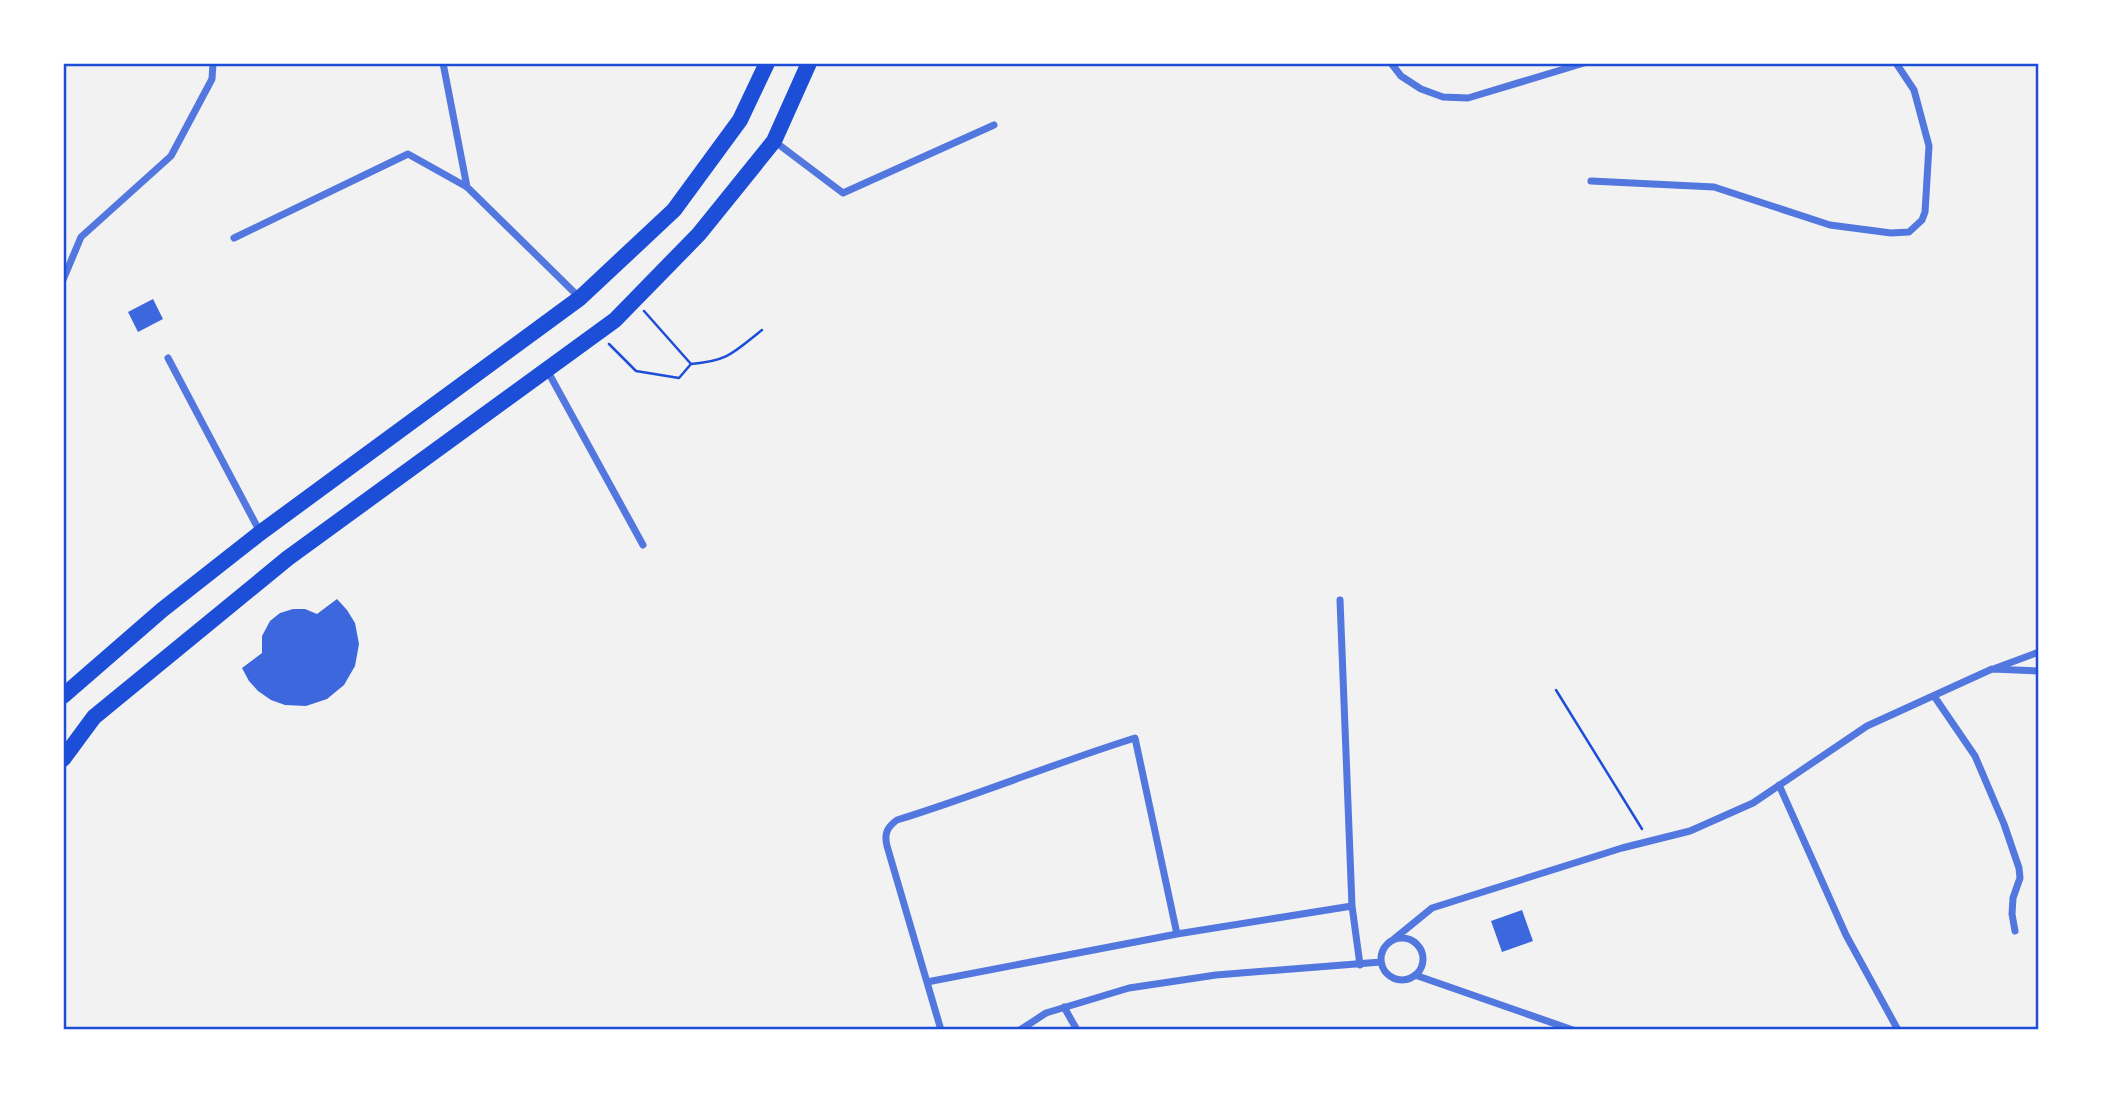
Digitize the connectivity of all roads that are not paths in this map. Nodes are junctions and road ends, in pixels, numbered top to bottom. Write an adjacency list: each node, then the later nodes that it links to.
1 (213, 63): 13 (street)
2 (443, 63): 11 (street)
3 (767, 63): 14 (highway)
4 (809, 63): 9 (highway)
5 (1391, 63): 6 (street)
6 (1584, 63)
7 (1896, 63): 10 (street)
8 (994, 125): 9 (street)
9 (774, 141): 16 (highway)
10 (1591, 181)
11 (467, 187): 12 (street); 14 (street)
12 (234, 237)
13 (63, 280)
14 (580, 298): 17 (highway)
15 (168, 358): 17 (street)
16 (547, 370): 18 (street); 25 (highway)
17 (260, 533): 23 (highway)
18 (643, 545)
19 (1340, 600): 27 (street)
20 (2039, 652): 21 (street)
21 (1992, 669): 22 (street); 24 (street)
22 (2039, 671)
23 (63, 696)
24 (1934, 696): 26 (street); 28 (street)
25 (63, 759)
26 (1779, 785): 30 (street); 40 (street)
27 (1352, 906): 29 (street); 32 (street)
28 (2015, 931)
29 (1177, 934): 34 (street); 34 (street)
30 (1394, 939): 31 (street); 33 (street)
31 (1381, 962): 32 (street); 33 (street)
32 (1360, 965): 35 (street)
33 (1415, 975): 39 (street)
34 (927, 982): 36 (street)
35 (1065, 1007): 37 (street); 38 (street)
36 (942, 1030)
37 (1020, 1030)
38 (1077, 1030)
39 (1573, 1030)
40 (1898, 1030)

